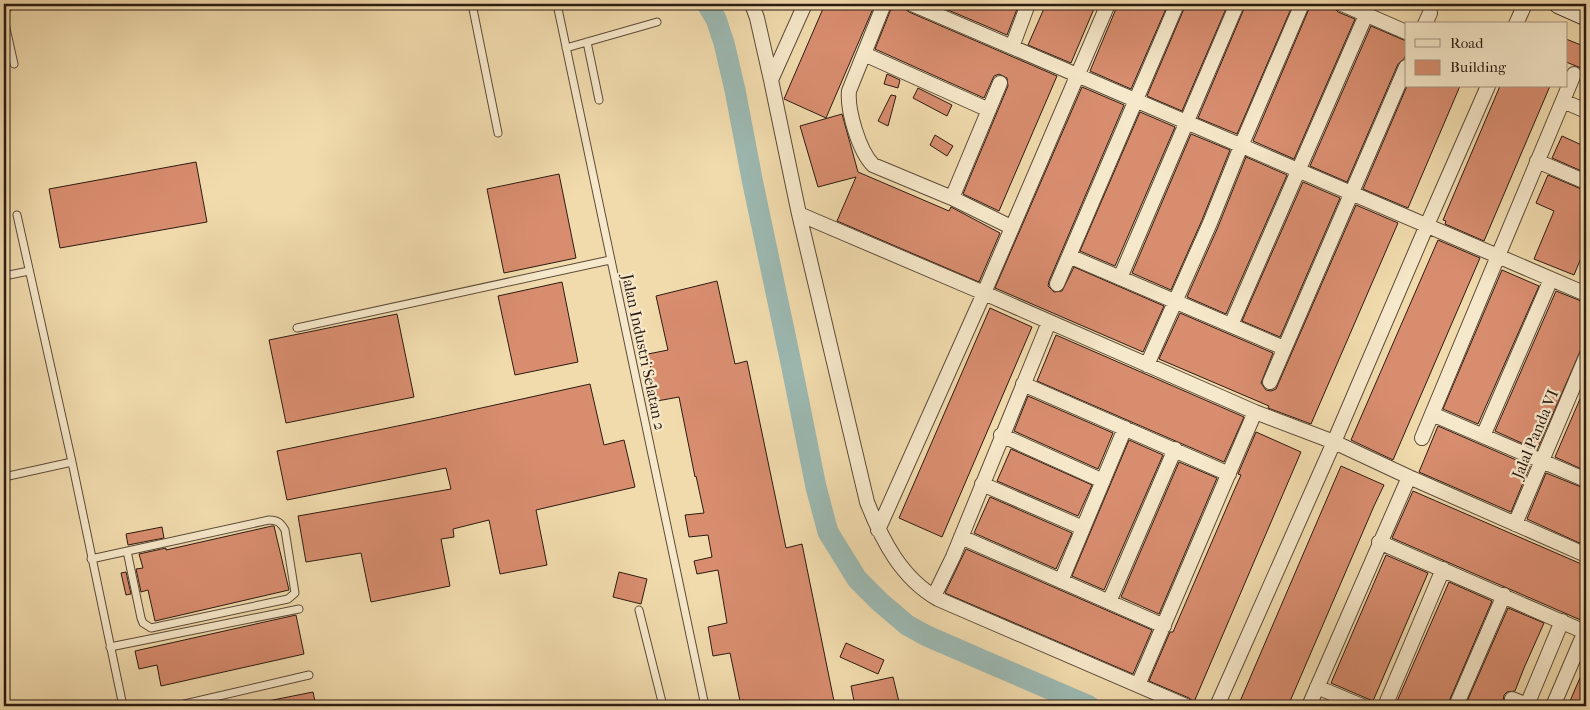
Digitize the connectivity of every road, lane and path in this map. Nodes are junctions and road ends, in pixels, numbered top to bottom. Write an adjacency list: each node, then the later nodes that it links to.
1 (11, 4): 25 (lane)
2 (472, 4): 38 (lane)
3 (557, 4): 23 (lane, Jalan Industri Selatan 2)
4 (752, 4): 29 (street)
5 (805, 4): 29 (street)
6 (884, 4): 24 (street)
7 (912, 4): 22 (street)
8 (1028, 4): 22 (street)
9 (1108, 4): 28 (street)
10 (1177, 4): 33 (street)
11 (1237, 4): 37 (street)
12 (1302, 4): 39 (street)
13 (1342, 4): 16 (street)
14 (1525, 4): 19 (street)
15 (1559, 4): 17 (street)
16 (1366, 15): 20 (street); 41 (street)
17 (1586, 16)
18 (657, 22): 21 (lane)
19 (1517, 22)
20 (1405, 32)
21 (587, 42): 23 (lane); 32 (lane)
22 (1012, 47): 28 (street)
23 (566, 48): 51 (lane, Jalan Industri Selatan 2)
24 (864, 54): 35 (street); 44 (street)
25 (14, 64)
26 (1405, 69): 43 (street)
27 (1574, 74): 34 (street)
28 (1079, 76): 33 (street); 48 (street)
29 (771, 80): 45 (street)
30 (1000, 83): 35 (street)
31 (1487, 88): 47 (street)
32 (599, 100)
33 (1135, 100): 37 (street); 49 (street)
34 (1563, 101): 36 (street); 40 (street)
35 (990, 110): 44 (street)
36 (1586, 111)
37 (1186, 122): 39 (street); 54 (street)
38 (498, 133)
39 (1241, 146): 41 (street); 59 (street)
40 (1538, 161): 42 (street); 50 (street)
41 (1299, 170): 43 (street); 61 (street)
42 (1586, 182)
43 (1351, 193): 47 (street); 63 (street)
44 (952, 198): 48 (street)
45 (799, 214): 57 (street); 86 (street)
46 (17, 215): 52 (lane)
47 (1426, 225): 50 (street); 74 (street)
48 (1011, 227): 57 (street)
49 (1069, 256): 54 (street); 56 (street)
50 (1498, 256): 55 (street); 69 (street)
51 (610, 260): 62 (lane); 110 (lane, Jalan Industri Selatan 2)
52 (29, 270): 53 (lane); 77 (lane)
53 (4, 276)
54 (1120, 278): 59 (street)
55 (1551, 279): 58 (street); 72 (street)
56 (1057, 284)
57 (984, 292): 60 (street); 86 (street)
58 (1586, 294)
59 (1174, 301): 61 (street); 65 (street)
60 (1049, 322): 65 (street); 67 (street)
61 (1231, 326): 63 (street)
62 (296, 328)
63 (1284, 348): 66 (street)
64 (1586, 358): 76 (street, Jalal Panda VI)
65 (1147, 364): 68 (street)
66 (1270, 382)
67 (1023, 384): 70 (street); 71 (street)
68 (1256, 412): 74 (street); 78 (street)
69 (1432, 414): 72 (street); 73 (street)
70 (1125, 428): 75 (street); 82 (street)
71 (1001, 435): 82 (street); 83 (street)
72 (1483, 436): 76 (street)
73 (1422, 438)
74 (1334, 442): 80 (street); 112 (street)
75 (1175, 449): 78 (street); 96 (street)
76 (1542, 461): 81 (street); 84 (street, Jalal Panda VI)
77 (72, 462): 79 (lane); 91 (lane)
78 (1229, 474): 100 (street)
79 (4, 477)
80 (1409, 477): 84 (street); 88 (street)
81 (1586, 480)
82 (1103, 481): 85 (street)
83 (982, 484): 85 (street); 87 (street)
84 (1515, 524): 90 (street)
85 (1083, 528): 93 (street)
86 (878, 530): 95 (street)
87 (961, 537): 93 (street); 95 (street)
88 (1380, 542): 92 (street); 105 (street)
89 (127, 551): 89 (lane); 91 (lane)
90 (1586, 555)
91 (91, 559): 102 (lane)
92 (1443, 570): 94 (street); 115 (street)
93 (1061, 582): 96 (street)
94 (1504, 595): 99 (street); 116 (street)
95 (934, 596): 104 (street)
96 (1109, 602): 100 (street)
97 (299, 609): 102 (lane)
98 (639, 610): 109 (lane)
99 (1562, 621): 101 (street); 117 (street)
100 (1164, 626): 104 (street)
101 (1586, 631): 118 (street)
102 (110, 647): 107 (lane)
103 (309, 675): 108 (lane)
104 (1138, 685): 111 (street)
105 (1317, 687): 113 (street); 114 (street)
106 (1512, 699): 117 (street)
107 (122, 706)
108 (176, 706)
109 (663, 706)
110 (704, 706)
111 (1186, 706)
112 (1217, 706)
113 (1309, 706)
114 (1362, 706)
115 (1385, 706)
116 (1456, 706)
117 (1528, 706)
118 (1553, 706)

